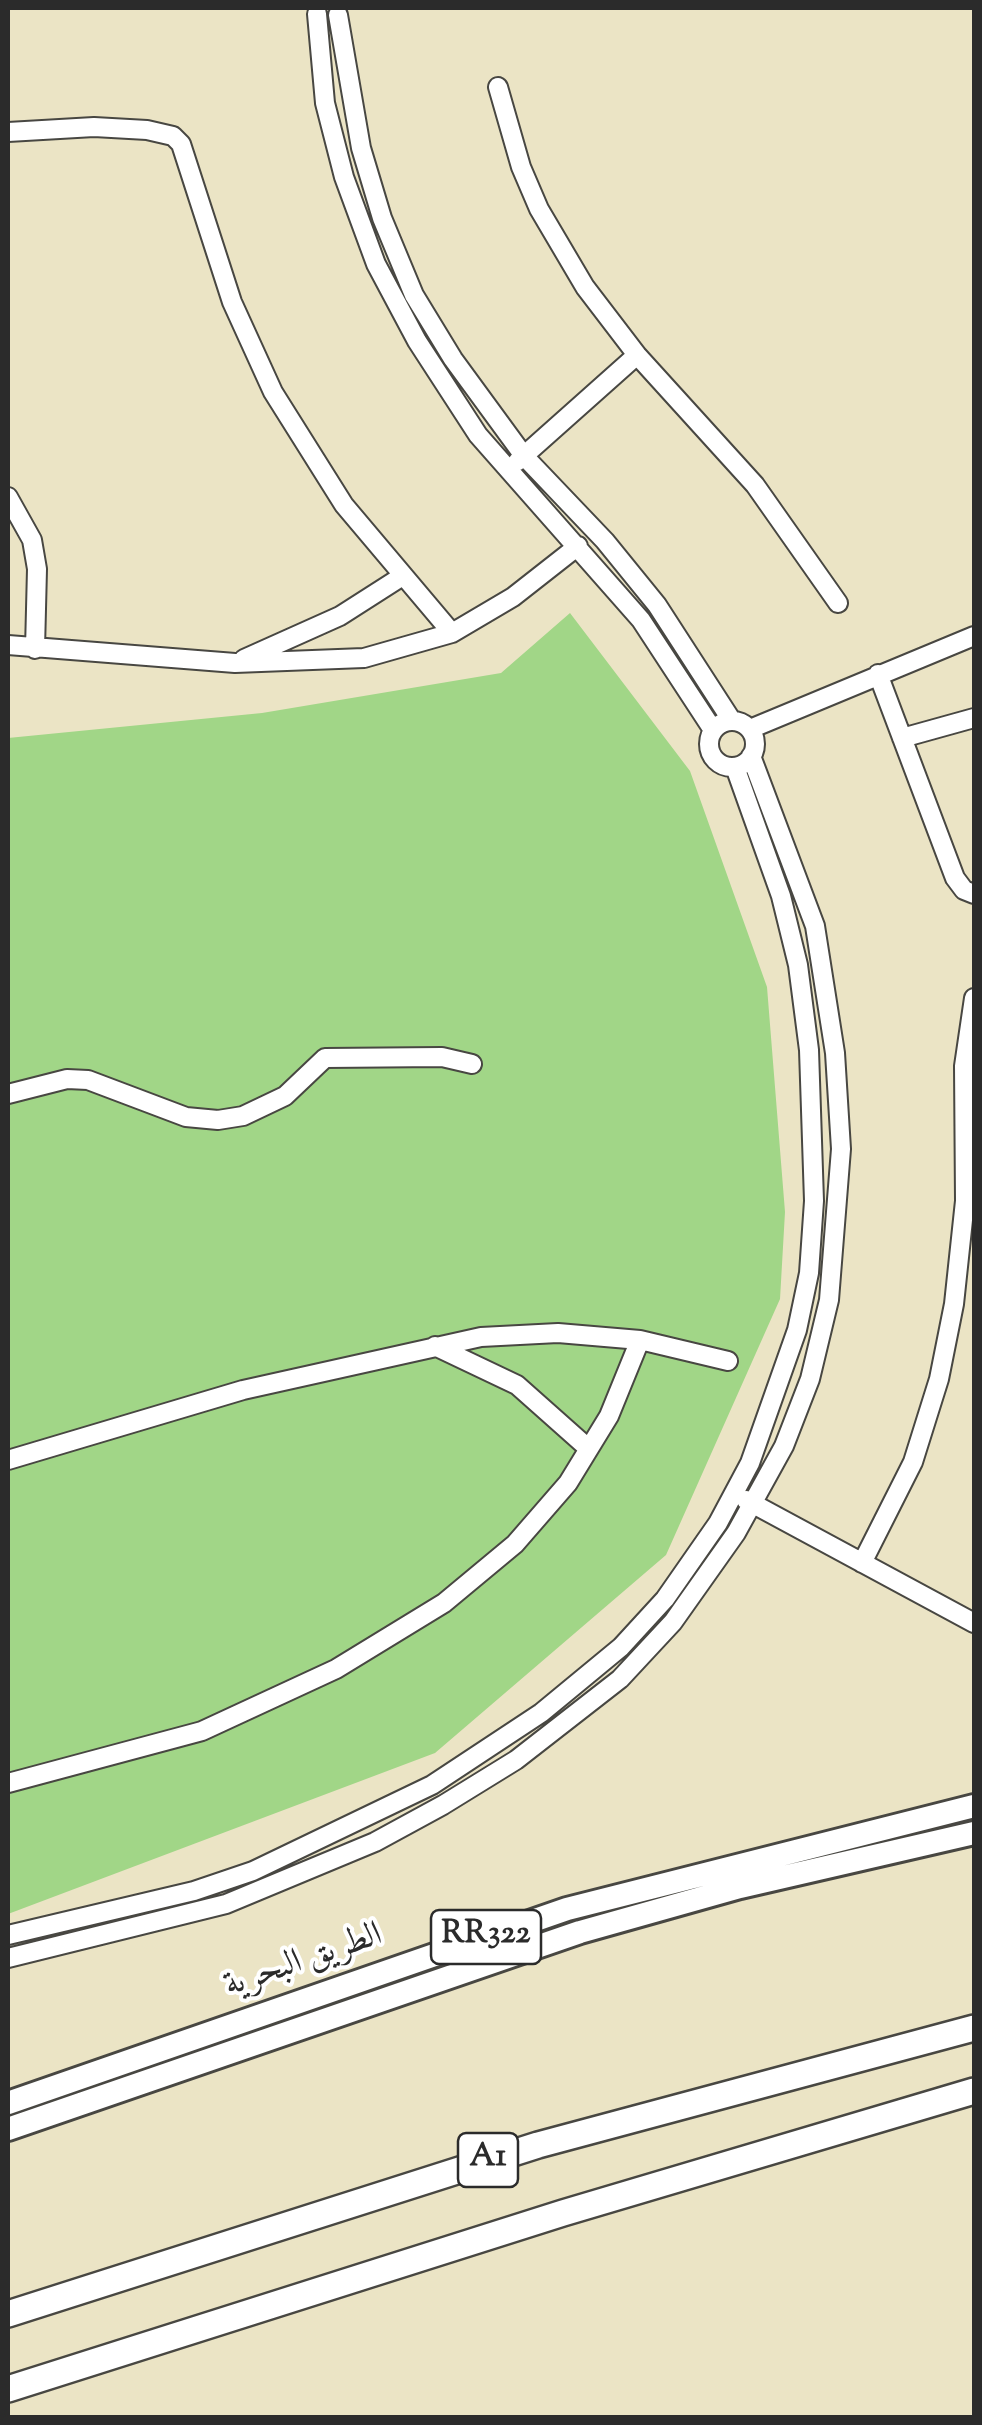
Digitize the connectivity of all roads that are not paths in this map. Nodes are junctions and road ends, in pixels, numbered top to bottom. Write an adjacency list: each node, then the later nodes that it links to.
1 (313, 11): 2 (street); 7 (street)
2 (342, 11): 6 (street)
3 (498, 87): 5 (street)
4 (8, 132): 10 (street)
5 (637, 355): 6 (street); 11 (street)
6 (524, 456): 7 (street); 19 (street)
7 (508, 470): 9 (street)
8 (8, 496): 15 (street)
9 (578, 546): 12 (street); 20 (street)
10 (401, 577): 12 (street); 16 (street)
11 (838, 603)
12 (452, 633): 16 (street)
13 (974, 636): 17 (street)
14 (8, 646): 15 (street)
15 (35, 649): 16 (street)
16 (235, 663)
17 (878, 674): 19 (street); 21 (street)
18 (974, 718): 21 (street)
19 (741, 725): 20 (street); 22 (street)
20 (713, 730): 22 (street)
21 (902, 738): 23 (street)
22 (743, 762): 32 (street); 33 (street)
23 (974, 894)
24 (974, 998): 34 (street)
25 (472, 1064): 26 (street)
26 (8, 1094)
27 (640, 1340): 28 (street); 29 (street); 30 (street)
28 (435, 1346): 30 (street); 31 (street)
29 (728, 1361)
30 (589, 1450): 36 (street)
31 (8, 1460)
32 (735, 1494): 33 (street); 39 (street)
33 (754, 1504): 34 (street); 40 (street)
34 (862, 1563): 35 (street)
35 (974, 1623)
36 (8, 1783)
37 (974, 1806): 43 (main road, الطريق البحرية / RR322)
38 (974, 1833): 44 (main road, الطريق البحرية / RR322)
39 (8, 1934)
40 (8, 1958)
41 (974, 2028): 45 (highway, A1)
42 (974, 2092): 46 (highway, A1)
43 (8, 2103)
44 (8, 2129)
45 (8, 2314)
46 (8, 2389)

